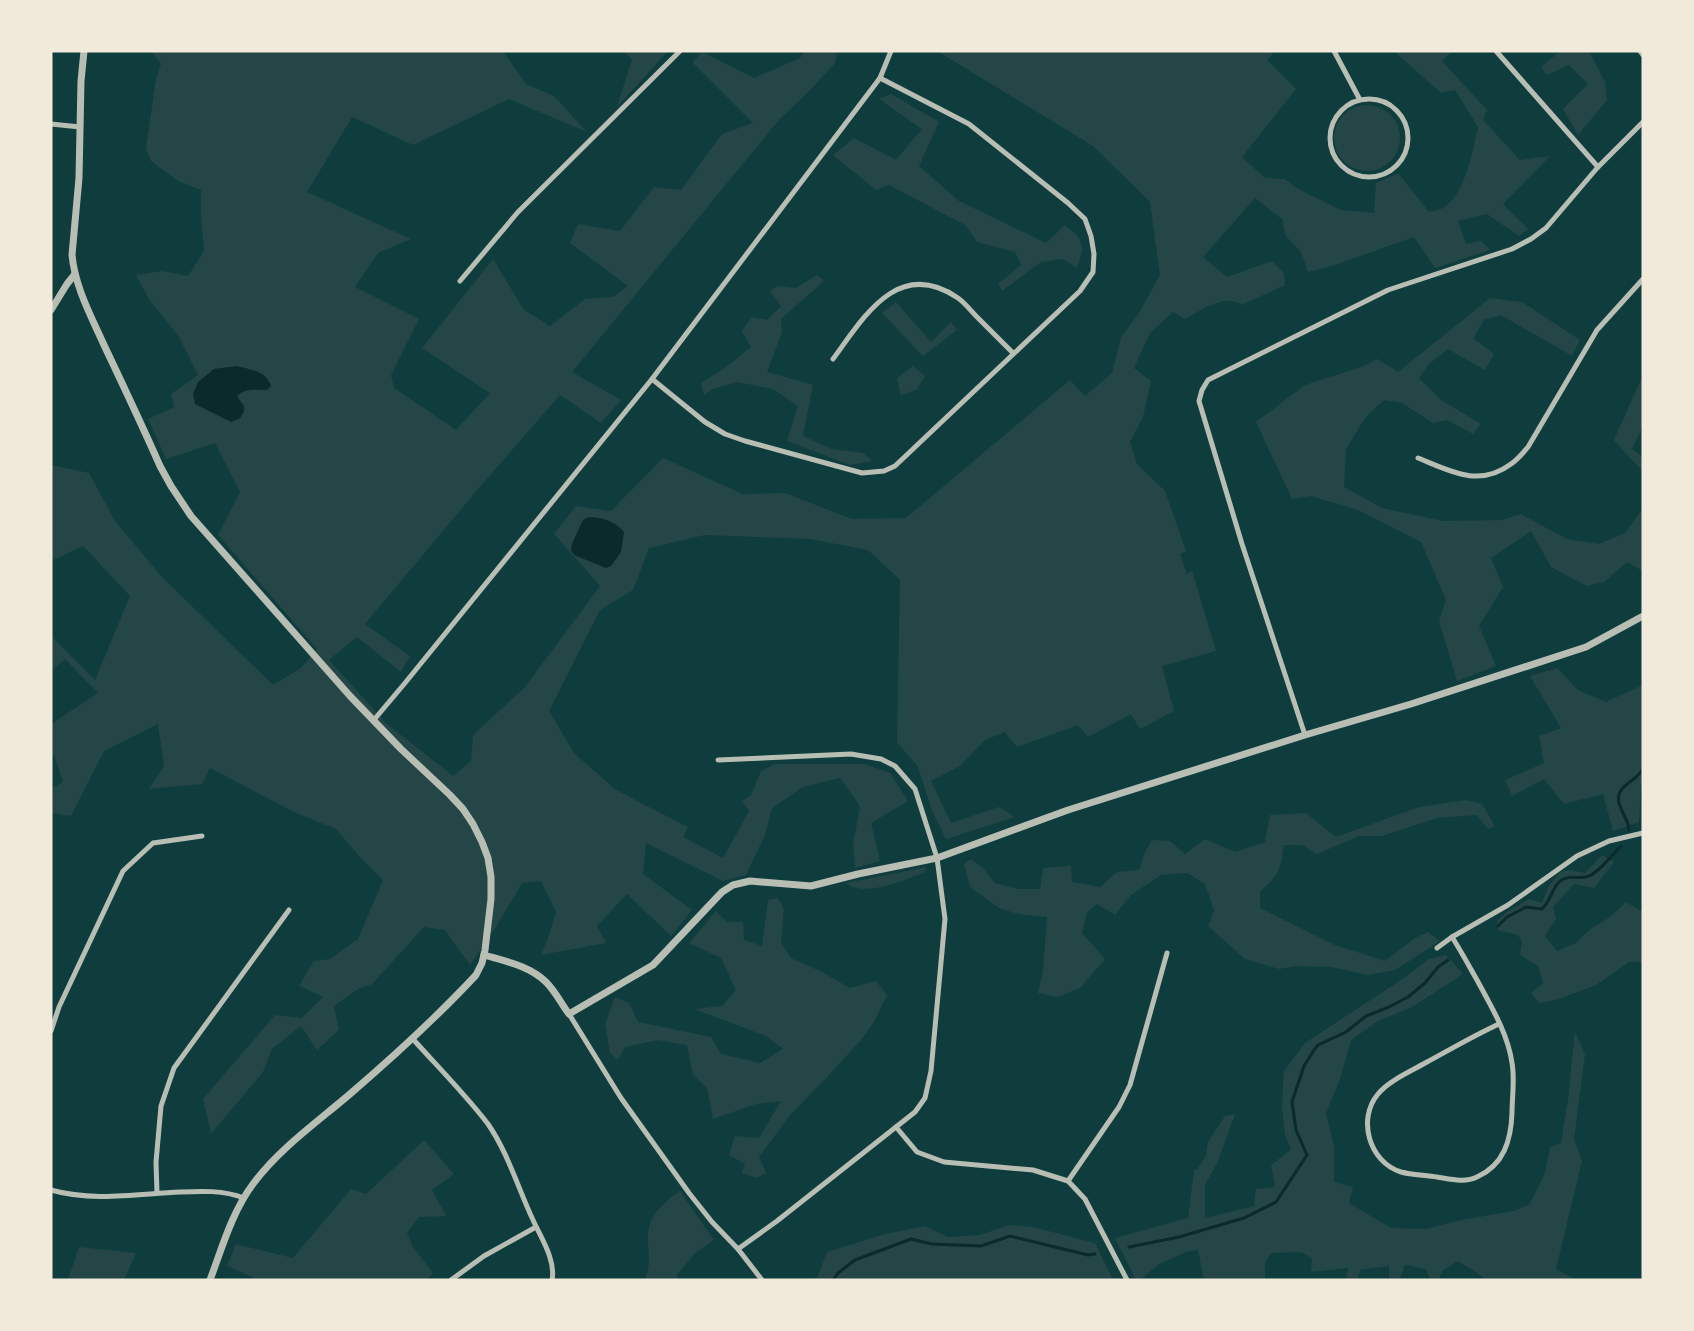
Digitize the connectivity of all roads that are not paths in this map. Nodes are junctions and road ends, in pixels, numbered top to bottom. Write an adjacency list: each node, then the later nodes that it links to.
1 (84, 51): 12 (street)
2 (680, 51): 16 (street)
3 (891, 51): 8 (street)
4 (1334, 51): 9 (street)
5 (1496, 51): 13 (street)
6 (1640, 51): 7 (street)
7 (1643, 55)
8 (880, 78): 18 (street); 20 (street)
9 (1359, 98): 9 (street)
10 (1643, 122): 13 (street)
11 (51, 124): 12 (street)
12 (80, 128): 14 (street)
13 (1598, 167): 24 (street)
14 (75, 274): 17 (street); 23 (street)
15 (1643, 279): 21 (street)
16 (460, 281)
17 (51, 310)
18 (1013, 353): 19 (street); 20 (street)
19 (833, 359)
20 (652, 379): 23 (street)
21 (1418, 458)
22 (1643, 616): 24 (street)
23 (373, 721): 33 (street)
24 (1305, 735): 28 (street)
25 (718, 760): 28 (street)
26 (1643, 832): 30 (street)
27 (202, 836): 36 (street)
28 (937, 858): 34 (street); 38 (street)
29 (289, 910): 41 (street)
30 (1452, 937): 31 (street); 35 (street)
31 (1437, 948)
32 (1167, 953): 39 (street)
33 (484, 955): 34 (street); 37 (street)
34 (569, 1014): 44 (street)
35 (1499, 1024): 35 (street)
36 (51, 1030)
37 (412, 1038): 42 (street); 43 (street)
38 (896, 1127): 39 (street); 44 (street)
39 (1068, 1181): 49 (street)
40 (51, 1190): 41 (street)
41 (157, 1193): 42 (street)
42 (244, 1198): 45 (street)
43 (536, 1227): 46 (street); 47 (street)
44 (738, 1249): 48 (street)
45 (210, 1280)
46 (451, 1280)
47 (552, 1280)
48 (762, 1280)
49 (1126, 1280)

